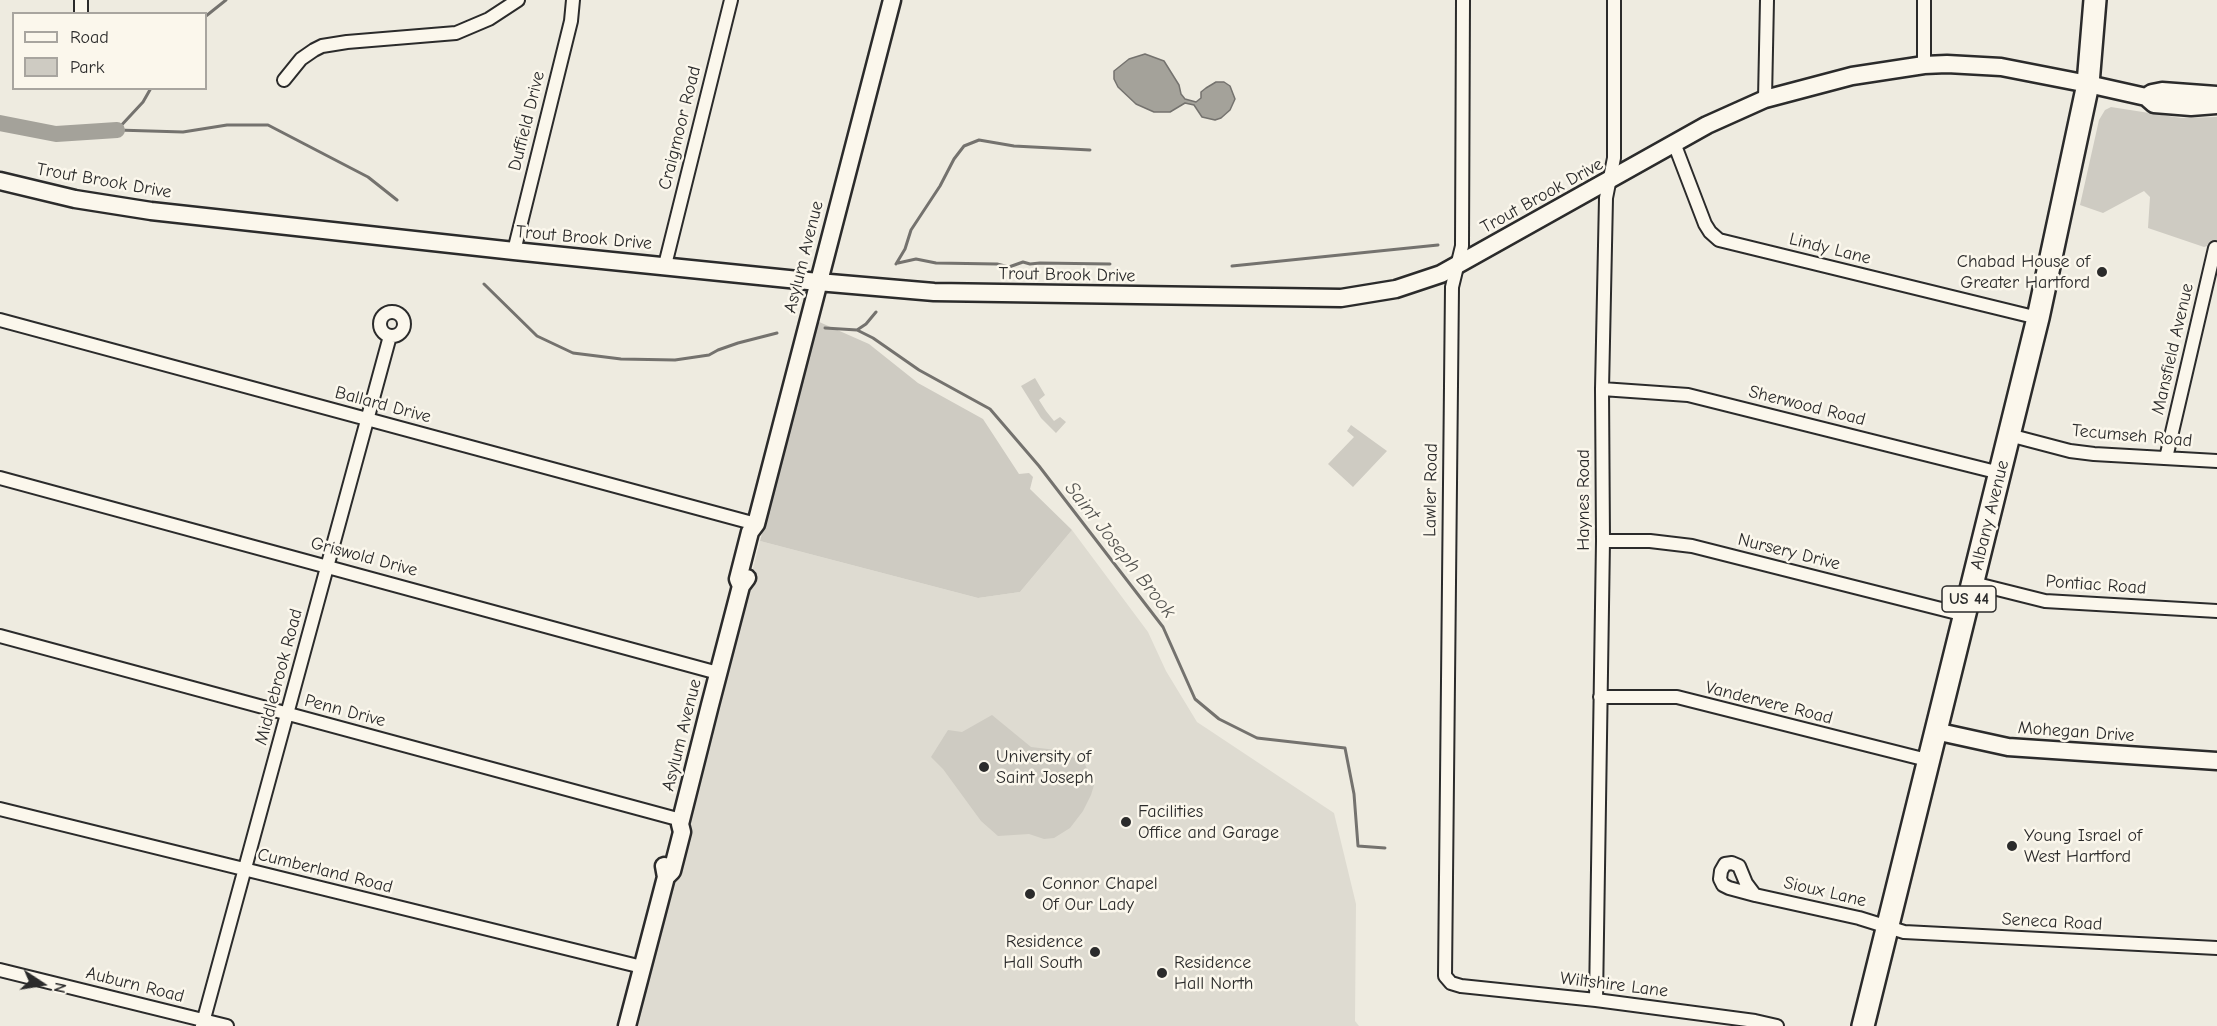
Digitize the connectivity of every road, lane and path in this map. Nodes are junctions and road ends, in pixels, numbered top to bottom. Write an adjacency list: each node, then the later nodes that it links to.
1 (518, 0): 11 (street)
2 (573, 0): 21 (street, Duffield Drive)
3 (731, 0): 22 (street, Craigmoor Road)
4 (892, 0): 24 (main road, Asylum Avenue)
5 (1463, 0): 23 (street, Lawler Road)
6 (1614, 0): 18 (street, Haynes Road)
7 (1767, 0): 15 (street)
8 (1924, 0): 10 (street)
9 (2095, 0): 12 (highway, Albany Avenue / US 44)
10 (1924, 65): 12 (main road, Trout Brook Drive); 15 (main road, Trout Brook Drive)
11 (284, 80)
12 (2088, 84): 14 (main road, Trout Brook Drive); 25 (highway, Albany Avenue / US 44)
13 (2217, 95): 14 (main road)
14 (2146, 98): 16 (main road, Trout Brook Drive)
15 (1765, 99): 17 (main road, Trout Brook Drive)
16 (2217, 105)
17 (1674, 143): 18 (main road, Trout Brook Drive); 25 (street, Lindy Lane)
18 (1610, 180): 23 (main road, Trout Brook Drive); 28 (street, Haynes Road)
19 (0, 181): 21 (main road, Trout Brook Drive)
20 (2215, 248): 31 (street, Mansfield Avenue)
21 (514, 251): 22 (main road, Trout Brook Drive)
22 (664, 265): 24 (main road, Trout Brook Drive)
23 (1458, 265): 24 (main road, Trout Brook Drive); 56 (street, Lawler Road)
24 (818, 282): 35 (main road, Asylum Avenue)
25 (2038, 318): 30 (highway, Albany Avenue / US 44)
26 (0, 320): 29 (street, Ballard Drive)
27 (390, 336): 29 (street, Middlebrook Road)
28 (1602, 389): 33 (street, Sherwood Road); 36 (street, Haynes Road)
29 (368, 420): 35 (street, Ballard Drive); 37 (street, Middlebrook Road)
30 (2009, 435): 31 (street, Tecumseh Road); 33 (highway, Albany Avenue / US 44)
31 (2166, 458): 32 (street, Tecumseh Road)
32 (2217, 461)
33 (2000, 473): 38 (highway, Albany Avenue / US 44)
34 (0, 478): 37 (street, Griswold Drive)
35 (756, 524): 42 (main road, Asylum Avenue)
36 (1603, 541): 40 (street, Nursery Drive); 43 (street, Haynes Road)
37 (328, 566): 42 (street, Griswold Drive); 44 (street, Middlebrook Road)
38 (1973, 583): 39 (street, Pontiac Road); 40 (highway, Albany Avenue / US 44)
39 (2217, 611)
40 (1965, 615): 45 (highway, Albany Avenue / US 44)
41 (0, 636): 44 (street, Penn Drive)
42 (718, 673): 49 (main road, Asylum Avenue)
43 (1600, 697): 46 (street, Vandervere Road); 57 (street, Haynes Road)
44 (287, 714): 49 (street, Penn Drive); 50 (street, Middlebrook Road)
45 (1935, 731): 46 (highway, Albany Avenue / US 44); 47 (main road, Mohegan Drive)
46 (1928, 760): 52 (highway, Albany Avenue / US 44)
47 (2217, 761)
48 (0, 809): 50 (street, Cumberland Road)
49 (680, 822): 54 (main road, Asylum Avenue)
50 (246, 870): 54 (street, Cumberland Road); 58 (street, Middlebrook Road)
51 (1755, 895): 52 (street, Sioux Lane)
52 (1886, 927): 53 (street, Seneca Road); 62 (highway, Albany Avenue / US 44)
53 (2217, 948)
54 (642, 967): 60 (main road, Asylum Avenue)
55 (0, 970): 58 (street, Auburn Road)
56 (1447, 980): 57 (street, Wiltshire Lane)
57 (1596, 1000): 61 (street, Wiltshire Lane)
58 (203, 1023): 59 (street, Auburn Road)
59 (227, 1026)
60 (627, 1026)
61 (1777, 1026)
62 (1863, 1026)

